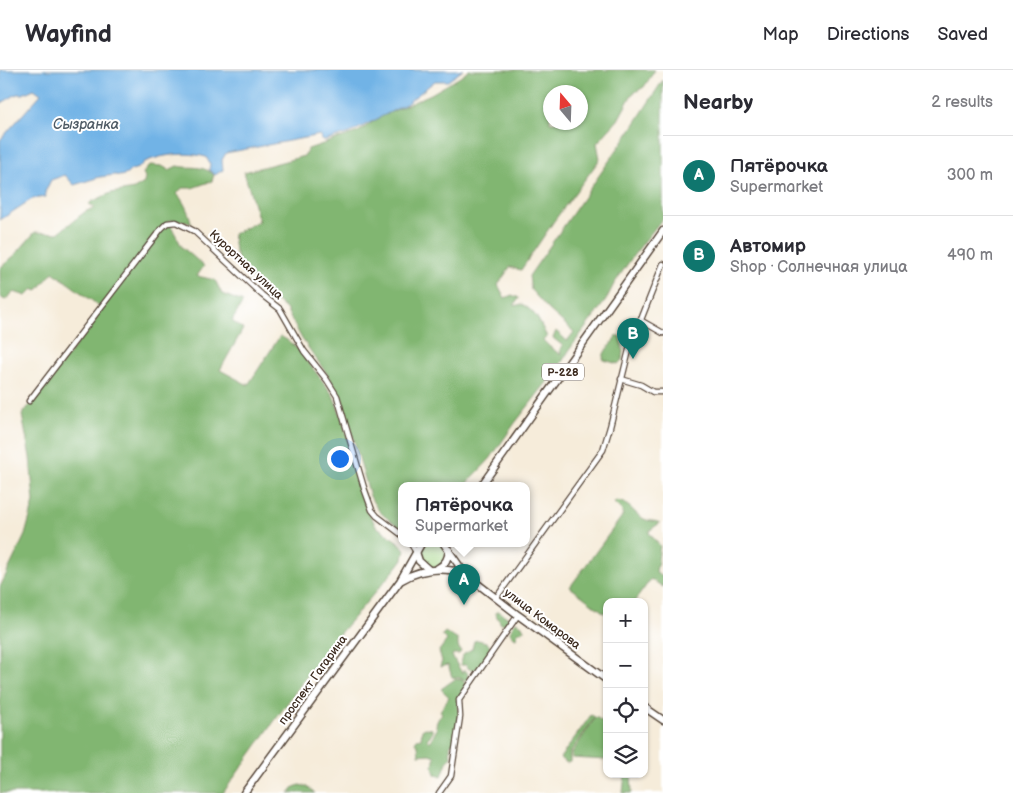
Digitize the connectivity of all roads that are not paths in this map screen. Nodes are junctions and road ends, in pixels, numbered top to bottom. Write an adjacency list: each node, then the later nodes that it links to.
1 (663, 231): 10 (main road, Р-228)
2 (663, 264): 3 (street)
3 (657, 278): 4 (street); 5 (street)
4 (663, 281)
5 (640, 320): 6 (street); 7 (street)
6 (663, 333)
7 (621, 379): 8 (street); 21 (street)
8 (663, 392)
9 (29, 402): 11 (street, Курортная улица)
10 (484, 482)
11 (398, 532)
12 (413, 547): 16 (street)
13 (419, 547): 16 (main road, проспект Гагарина)
14 (448, 547): 17 (main road)
15 (449, 547): 19 (main road)
16 (416, 552): 18 (main road); 20 (main road, проспект Гагарина)
17 (438, 568): 18 (main road, проспект Гагарина); 19 (main road, проспект Гагарина)
18 (428, 569): 20 (main road, проспект Гагарина)
19 (465, 574): 21 (main road, улица Комарова)
20 (400, 581): 26 (main road, проспект Гагарина)
21 (496, 598): 22 (main road, улица Комарова)
22 (518, 616): 23 (main road, улица Комарова); 27 (street)
23 (603, 677)
24 (648, 710): 25 (main road)
25 (663, 720)
26 (244, 793)
27 (439, 793)

